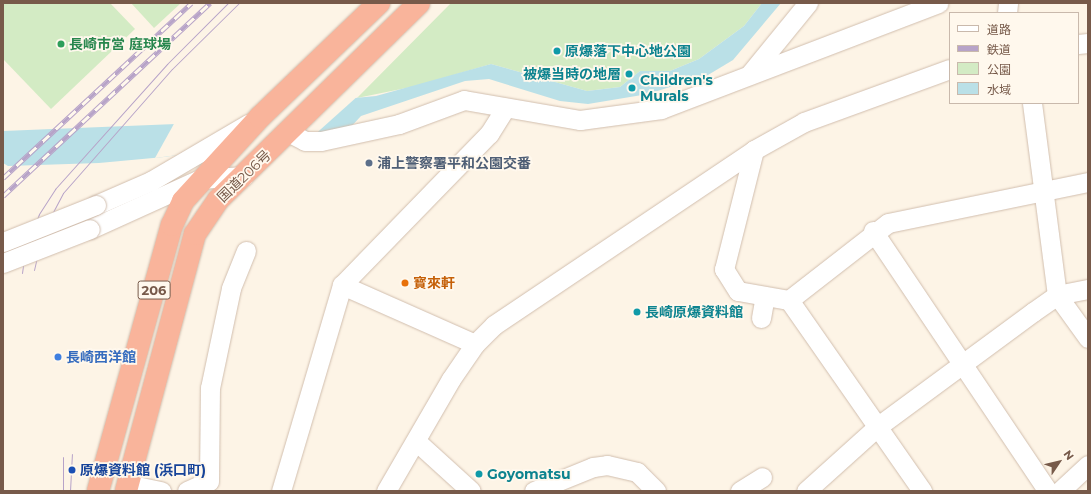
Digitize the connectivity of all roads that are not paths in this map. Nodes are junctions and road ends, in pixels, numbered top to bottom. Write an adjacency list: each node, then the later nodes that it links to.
1 (378, 3): 9 (highway, 国道206号 / 206)
2 (419, 3): 10 (highway, 国道206号 / 206)
3 (808, 3): 6 (street)
4 (938, 3): 6 (street)
5 (949, 69): 11 (street)
6 (749, 76): 8 (street)
7 (1032, 104): 15 (street)
8 (505, 108): 10 (street); 20 (street)
9 (260, 116): 13 (highway, 国道206号 / 206); 17 (street, bridge)
10 (290, 133): 12 (highway, 国道206号 / 206)
11 (754, 150): 23 (street); 27 (street)
12 (244, 176): 13 (street); 33 (highway, 国道206号 / 206)
13 (200, 179): 19 (street, bridge); 34 (highway, 国道206号 / 206)
14 (1088, 182): 15 (street)
15 (1044, 191): 16 (street); 22 (street)
16 (873, 232): 24 (street); 28 (street)
17 (3, 242)
18 (246, 251): 36 (street)
19 (3, 263)
20 (342, 285): 27 (street); 37 (street)
21 (1088, 289): 22 (street)
22 (1057, 295): 26 (street); 28 (street)
23 (765, 296): 24 (street); 25 (street)
24 (789, 300): 29 (street)
25 (761, 318)
26 (1088, 338)
27 (475, 344): 30 (street)
28 (963, 363): 29 (street); 45 (street)
29 (877, 427): 43 (street); 44 (street)
30 (416, 441): 38 (street); 39 (street)
31 (1088, 465): 46 (street)
32 (762, 477): 42 (street)
33 (127, 488): 35 (street)
34 (98, 491)
35 (161, 491)
36 (187, 491)
37 (281, 491)
38 (386, 491)
39 (471, 491)
40 (534, 491): 41 (street)
41 (656, 491)
42 (740, 491)
43 (806, 491)
44 (922, 491)
45 (1048, 491)
46 (1060, 491)

